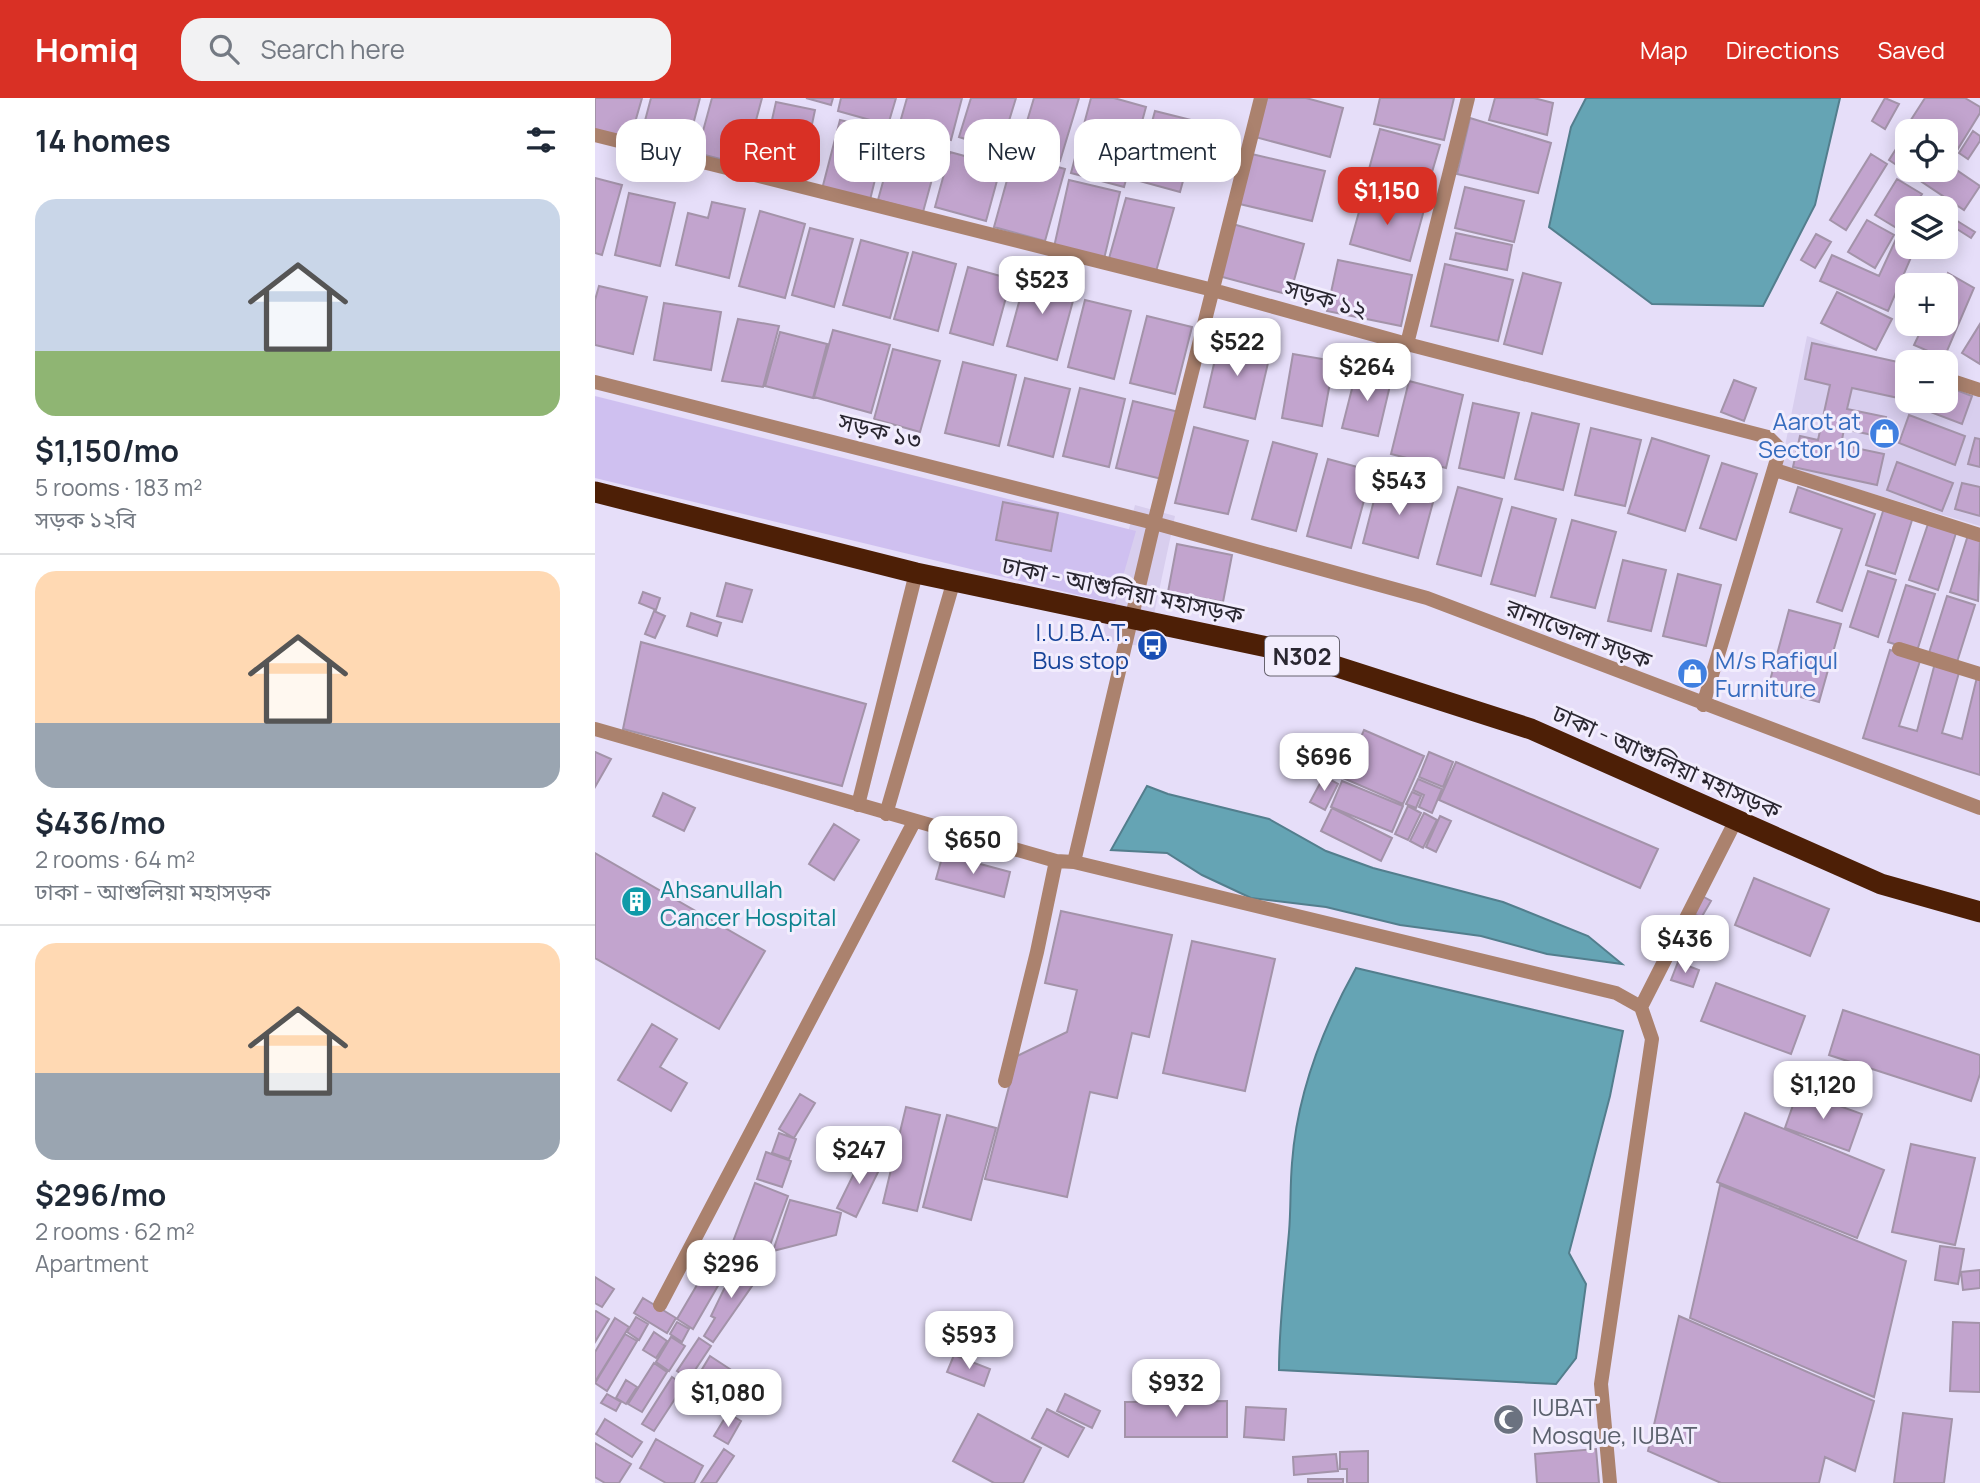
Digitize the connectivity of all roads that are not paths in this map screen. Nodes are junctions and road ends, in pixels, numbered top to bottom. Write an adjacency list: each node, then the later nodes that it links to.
1 (1261, 98): 4 (street)
2 (1468, 98): 5 (street)
3 (595, 135): 4 (street, সড়ক ১২)
4 (1213, 290): 5 (street, সড়ক ১২); 11 (street)
5 (1407, 344): 9 (street, সড়ক ১২)
6 (595, 382): 11 (street, সড়ক ১৩)
7 (1958, 383): 8 (street)
8 (1980, 390)
9 (1775, 470): 12 (street); 18 (street, সড়ক ১২)
10 (595, 492): 13 (highway, ঢাকা - আশুলিয়া মহাসড়ক / N302)
11 (1154, 523): 15 (street); 18 (street, রানাভোলা সড়ক)
12 (1980, 535)
13 (916, 573): 14 (highway, ঢাকা - আশুলিয়া মহাসড়ক / N302); 20 (street)
14 (954, 580): 15 (highway, ঢাকা - আশুলিয়া মহাসড়ক / N302); 22 (street)
15 (1133, 617): 23 (highway, ঢাকা - আশুলিয়া মহাসড়ক / N302); 26 (street)
16 (1899, 649): 17 (street)
17 (1980, 674)
18 (1703, 705): 21 (street, রানাভোলা সড়ক)
19 (595, 729): 20 (street)
20 (858, 806): 22 (street)
21 (1980, 808)
22 (886, 814): 24 (street)
23 (1736, 820): 27 (highway, ঢাকা - আশুলিয়া মহাসড়ক / N302); 28 (street)
24 (914, 822): 25 (street); 30 (street)
25 (1056, 861): 26 (street); 29 (street)
26 (1074, 862): 28 (street)
27 (1980, 912)
28 (1641, 1007): 31 (street)
29 (1005, 1081)
30 (660, 1305)
31 (1609, 1483)

